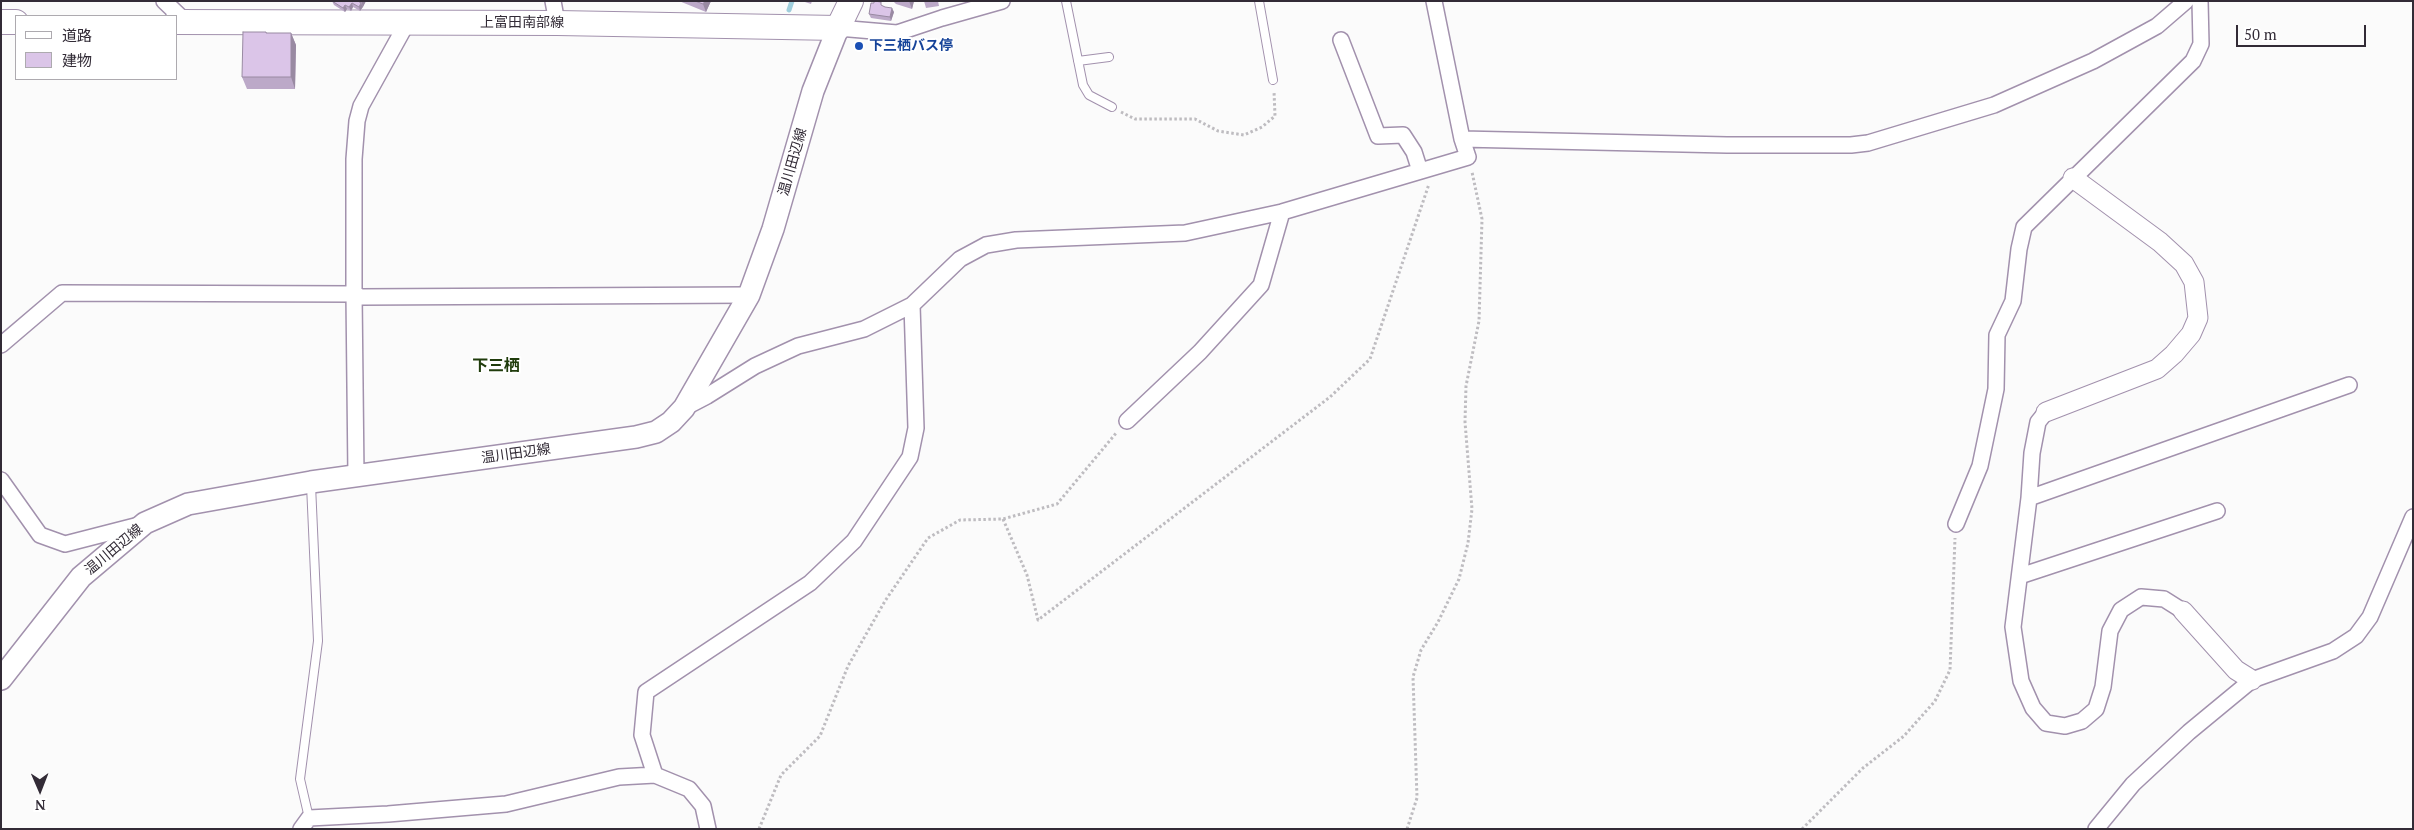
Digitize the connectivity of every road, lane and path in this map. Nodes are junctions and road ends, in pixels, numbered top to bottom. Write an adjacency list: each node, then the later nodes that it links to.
1 (164, 1): 10 (street)
2 (851, 1): 15 (main road)
3 (1002, 1): 15 (street)
4 (1066, 1): 18 (lane)
5 (1259, 1): 19 (lane)
6 (1434, 1): 21 (street)
7 (2186, 1): 21 (street)
8 (2200, 1): 24 (street)
9 (555, 12): 14 (main road, 上富田南部線); 15 (main road, 上富田南部線)
10 (175, 15)
11 (1, 22): 12 (main road)
12 (15, 22)
13 (181, 22): 14 (main road, 上富田南部線)
14 (407, 24): 26 (street)
15 (838, 28): 27 (main road, 温川田辺線)
16 (1341, 40): 23 (street)
17 (1109, 58): 18 (lane)
18 (1078, 61): 20 (lane)
19 (1273, 80): 20 (path)
20 (1112, 107)
21 (1462, 139): 22 (street)
22 (1468, 157): 23 (street); 51 (path)
23 (1427, 169): 25 (street); 40 (path)
24 (2073, 178): 32 (street); 42 (street)
25 (1282, 212): 28 (street); 33 (street)
26 (354, 294): 27 (street); 29 (street); 34 (street)
27 (750, 295): 31 (main road, 温川田辺線)
28 (912, 305): 31 (street); 47 (street)
29 (1, 345)
30 (2348, 385): 37 (street)
31 (684, 408): 34 (main road, 温川田辺線)
32 (2046, 412): 37 (street)
33 (1127, 421): 40 (path)
34 (356, 477): 36 (main road, 温川田辺線)
35 (1, 480): 41 (street)
36 (311, 482): 41 (main road, 温川田辺線); 48 (lane)
37 (2029, 498): 43 (street)
38 (2217, 511): 43 (street)
39 (2413, 517): 46 (street)
40 (1004, 519): 50 (path)
41 (145, 523): 45 (main road, 温川田辺線)
42 (1956, 524): 52 (path)
43 (2020, 576): 44 (street)
44 (2184, 611): 46 (street)
45 (1, 679)
46 (2252, 680): 53 (street)
47 (655, 775): 48 (street); 49 (street)
48 (305, 823)
49 (708, 829)
50 (760, 829)
51 (1407, 829)
52 (1802, 829)
53 (2096, 829)

